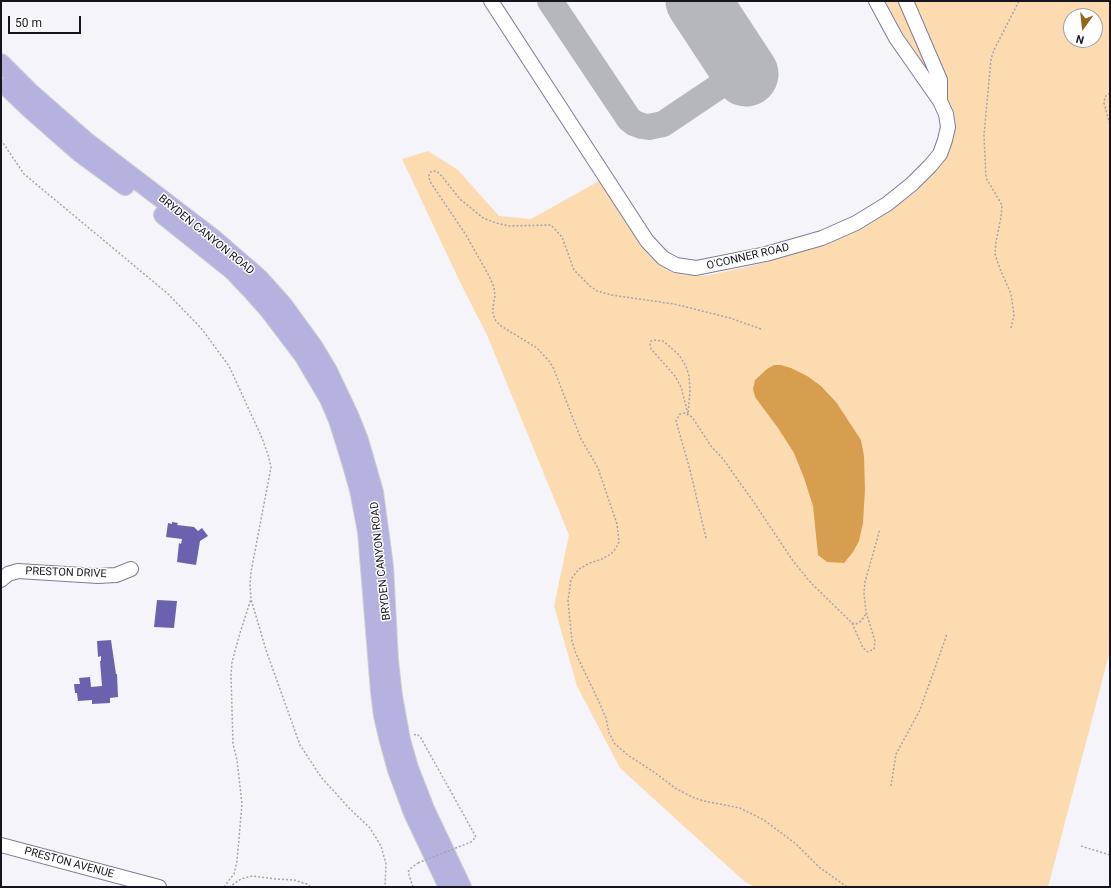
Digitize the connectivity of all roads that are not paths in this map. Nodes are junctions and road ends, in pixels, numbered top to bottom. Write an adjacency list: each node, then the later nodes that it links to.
1 (491, 1): 6 (street, O'CONNER ROAD)
2 (876, 1): 6 (street, O'CONNER ROAD)
3 (906, 1): 6 (street)
4 (1, 63): 12 (main road, BRYDEN CANYON ROAD)
5 (1, 80): 11 (main road, BRYDEN CANYON ROAD)
6 (940, 101)
7 (131, 569): 8 (street, PRESTON DRIVE)
8 (1, 580)
9 (1, 845): 10 (street, PRESTON AVENUE)
10 (160, 887)
11 (448, 887)
12 (462, 887)

